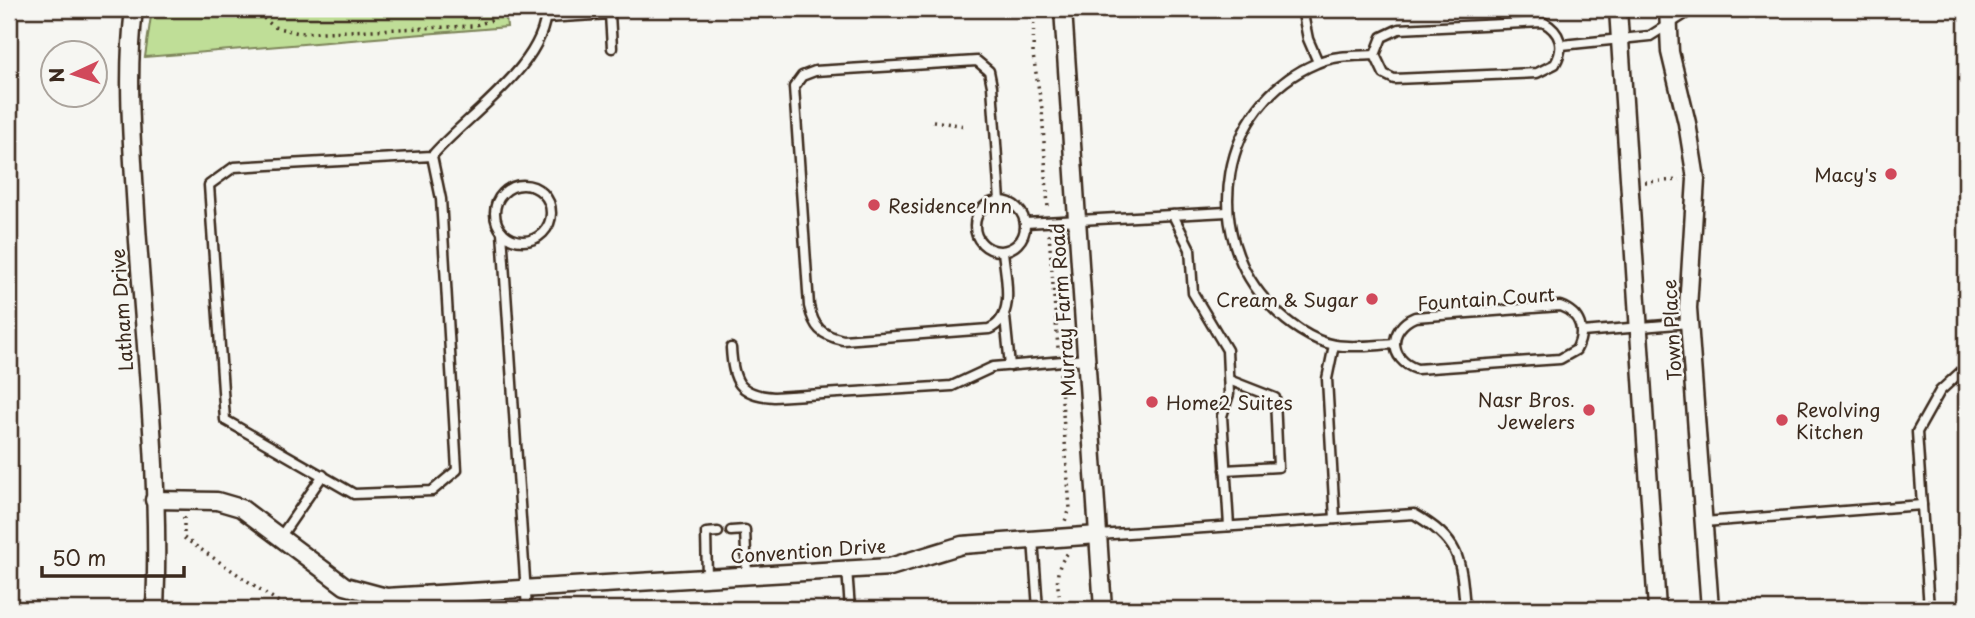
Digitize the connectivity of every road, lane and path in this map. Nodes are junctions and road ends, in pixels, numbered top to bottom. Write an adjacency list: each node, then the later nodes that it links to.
1 (134, 9): 47 (street, Latham Drive)
2 (253, 9): 3 (path)
3 (500, 9)
4 (860, 9): 5 (lane)
5 (892, 9)
6 (1034, 9): 29 (path)
7 (1063, 9): 28 (street, Murray Farm Road)
8 (1302, 9): 19 (lane)
9 (1618, 9): 15 (street, Town Place)
10 (1668, 9): 14 (street, Town Place)
11 (1693, 9): 14 (lane)
12 (610, 11): 13 (lane); 17 (lane)
13 (546, 13): 22 (lane)
14 (1669, 27): 15 (lane); 23 (street, Town Place)
15 (1621, 39): 16 (lane); 24 (street, Town Place)
16 (1562, 45): 18 (lane); 18 (lane)
17 (612, 48)
18 (1375, 55): 19 (lane)
19 (1318, 62): 26 (lane)
20 (933, 121): 21 (path)
21 (965, 126)
22 (432, 156): 46 (lane); 46 (lane)
23 (1696, 179): 24 (path); 34 (street, Town Place)
24 (1629, 184): 35 (street, Town Place)
25 (1000, 201): 30 (lane); 32 (lane); 33 (lane)
26 (1227, 212): 27 (lane); 38 (lane)
27 (1173, 215): 28 (lane); 44 (lane)
28 (1077, 220): 29 (lane); 40 (street, Murray Farm Road)
29 (1049, 222): 30 (lane); 41 (path)
30 (1025, 223): 32 (lane)
31 (502, 232): 31 (lane); 62 (lane)
32 (1003, 251): 33 (lane)
33 (1005, 317): 42 (lane)
34 (1689, 324): 35 (lane); 51 (street, Town Place)
35 (1638, 327): 36 (lane); 72 (street, Town Place)
36 (1582, 331): 37 (lane, Fountain Court); 37 (lane)
37 (1394, 344): 38 (lane)
38 (1334, 345): 50 (lane)
39 (731, 348): 42 (lane)
40 (1086, 359): 41 (lane); 55 (street, Murray Farm Road)
41 (1060, 362): 42 (lane); 57 (path)
42 (1010, 366)
43 (1966, 367): 49 (lane)
44 (1229, 380): 45 (lane); 45 (lane)
45 (1225, 470): 52 (lane)
46 (323, 475): 56 (lane)
47 (154, 500): 48 (street, Convention Drive); 64 (street, Latham Drive)
48 (184, 501): 56 (street, Convention Drive); 65 (path)
49 (1922, 505): 51 (lane); 74 (lane)
50 (1335, 519): 52 (lane, Convention Drive); 71 (lane, Convention Drive)
51 (1704, 522): 73 (street, Town Place)
52 (1228, 526): 55 (lane, Convention Drive)
53 (731, 531): 60 (lane)
54 (718, 532): 61 (lane)
55 (1098, 535): 57 (street, Convention Drive); 70 (street, Murray Farm Road)
56 (281, 536): 63 (street, Convention Drive)
57 (1066, 537): 58 (street, Convention Drive); 69 (path)
58 (1034, 539): 59 (street, Convention Drive); 68 (lane)
59 (847, 569): 60 (street, Convention Drive); 67 (lane)
60 (747, 575): 61 (street, Convention Drive)
61 (708, 577): 62 (street, Convention Drive)
62 (526, 588): 63 (street, Convention Drive); 66 (lane)
63 (387, 603)
64 (155, 609)
65 (289, 609)
66 (527, 609)
67 (850, 609)
68 (1038, 609)
69 (1062, 609)
70 (1103, 609)
71 (1465, 609)
72 (1657, 609)
73 (1710, 609)
74 (1929, 609)

